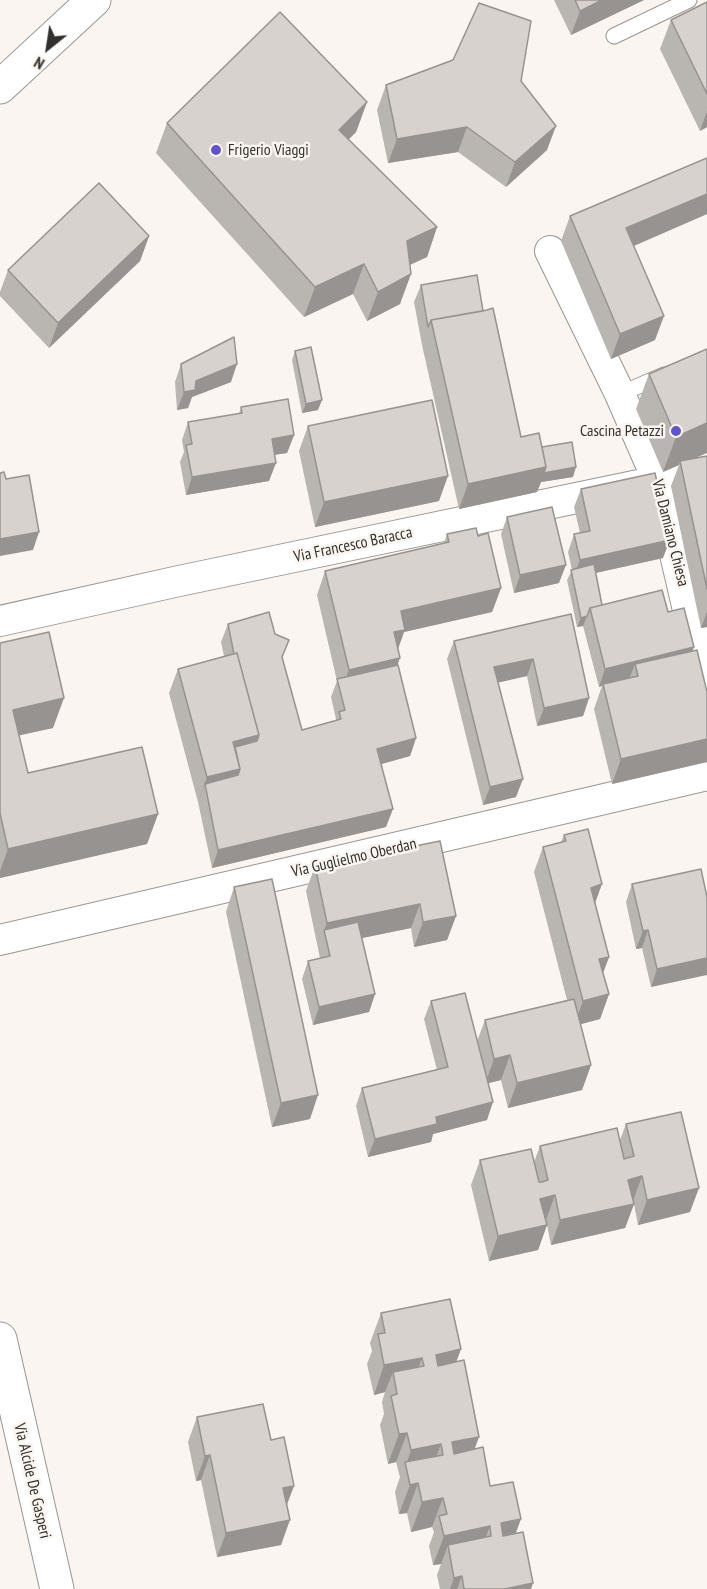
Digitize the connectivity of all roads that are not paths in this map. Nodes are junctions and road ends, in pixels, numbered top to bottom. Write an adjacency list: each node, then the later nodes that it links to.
1 (94, 0): 4 (street)
2 (689, 0): 3 (lane)
3 (614, 36)
4 (0, 87)
5 (550, 252): 7 (street, Via Damiano Chiesa)
6 (674, 371): 7 (lane)
7 (620, 394): 9 (street, Via Damiano Chiesa)
8 (707, 472): 9 (street, Via Francesco Baracca)
9 (658, 481): 10 (street, Via Francesco Baracca); 11 (street, Via Damiano Chiesa)
10 (0, 621)
11 (707, 692)
12 (707, 776): 13 (street, Via Guglielmo Oberdan)
13 (0, 940)
14 (0, 1339): 15 (street, Via Alcide De Gasperi)
15 (7, 1406): 16 (street, Via Alcide De Gasperi)
16 (57, 1589)

